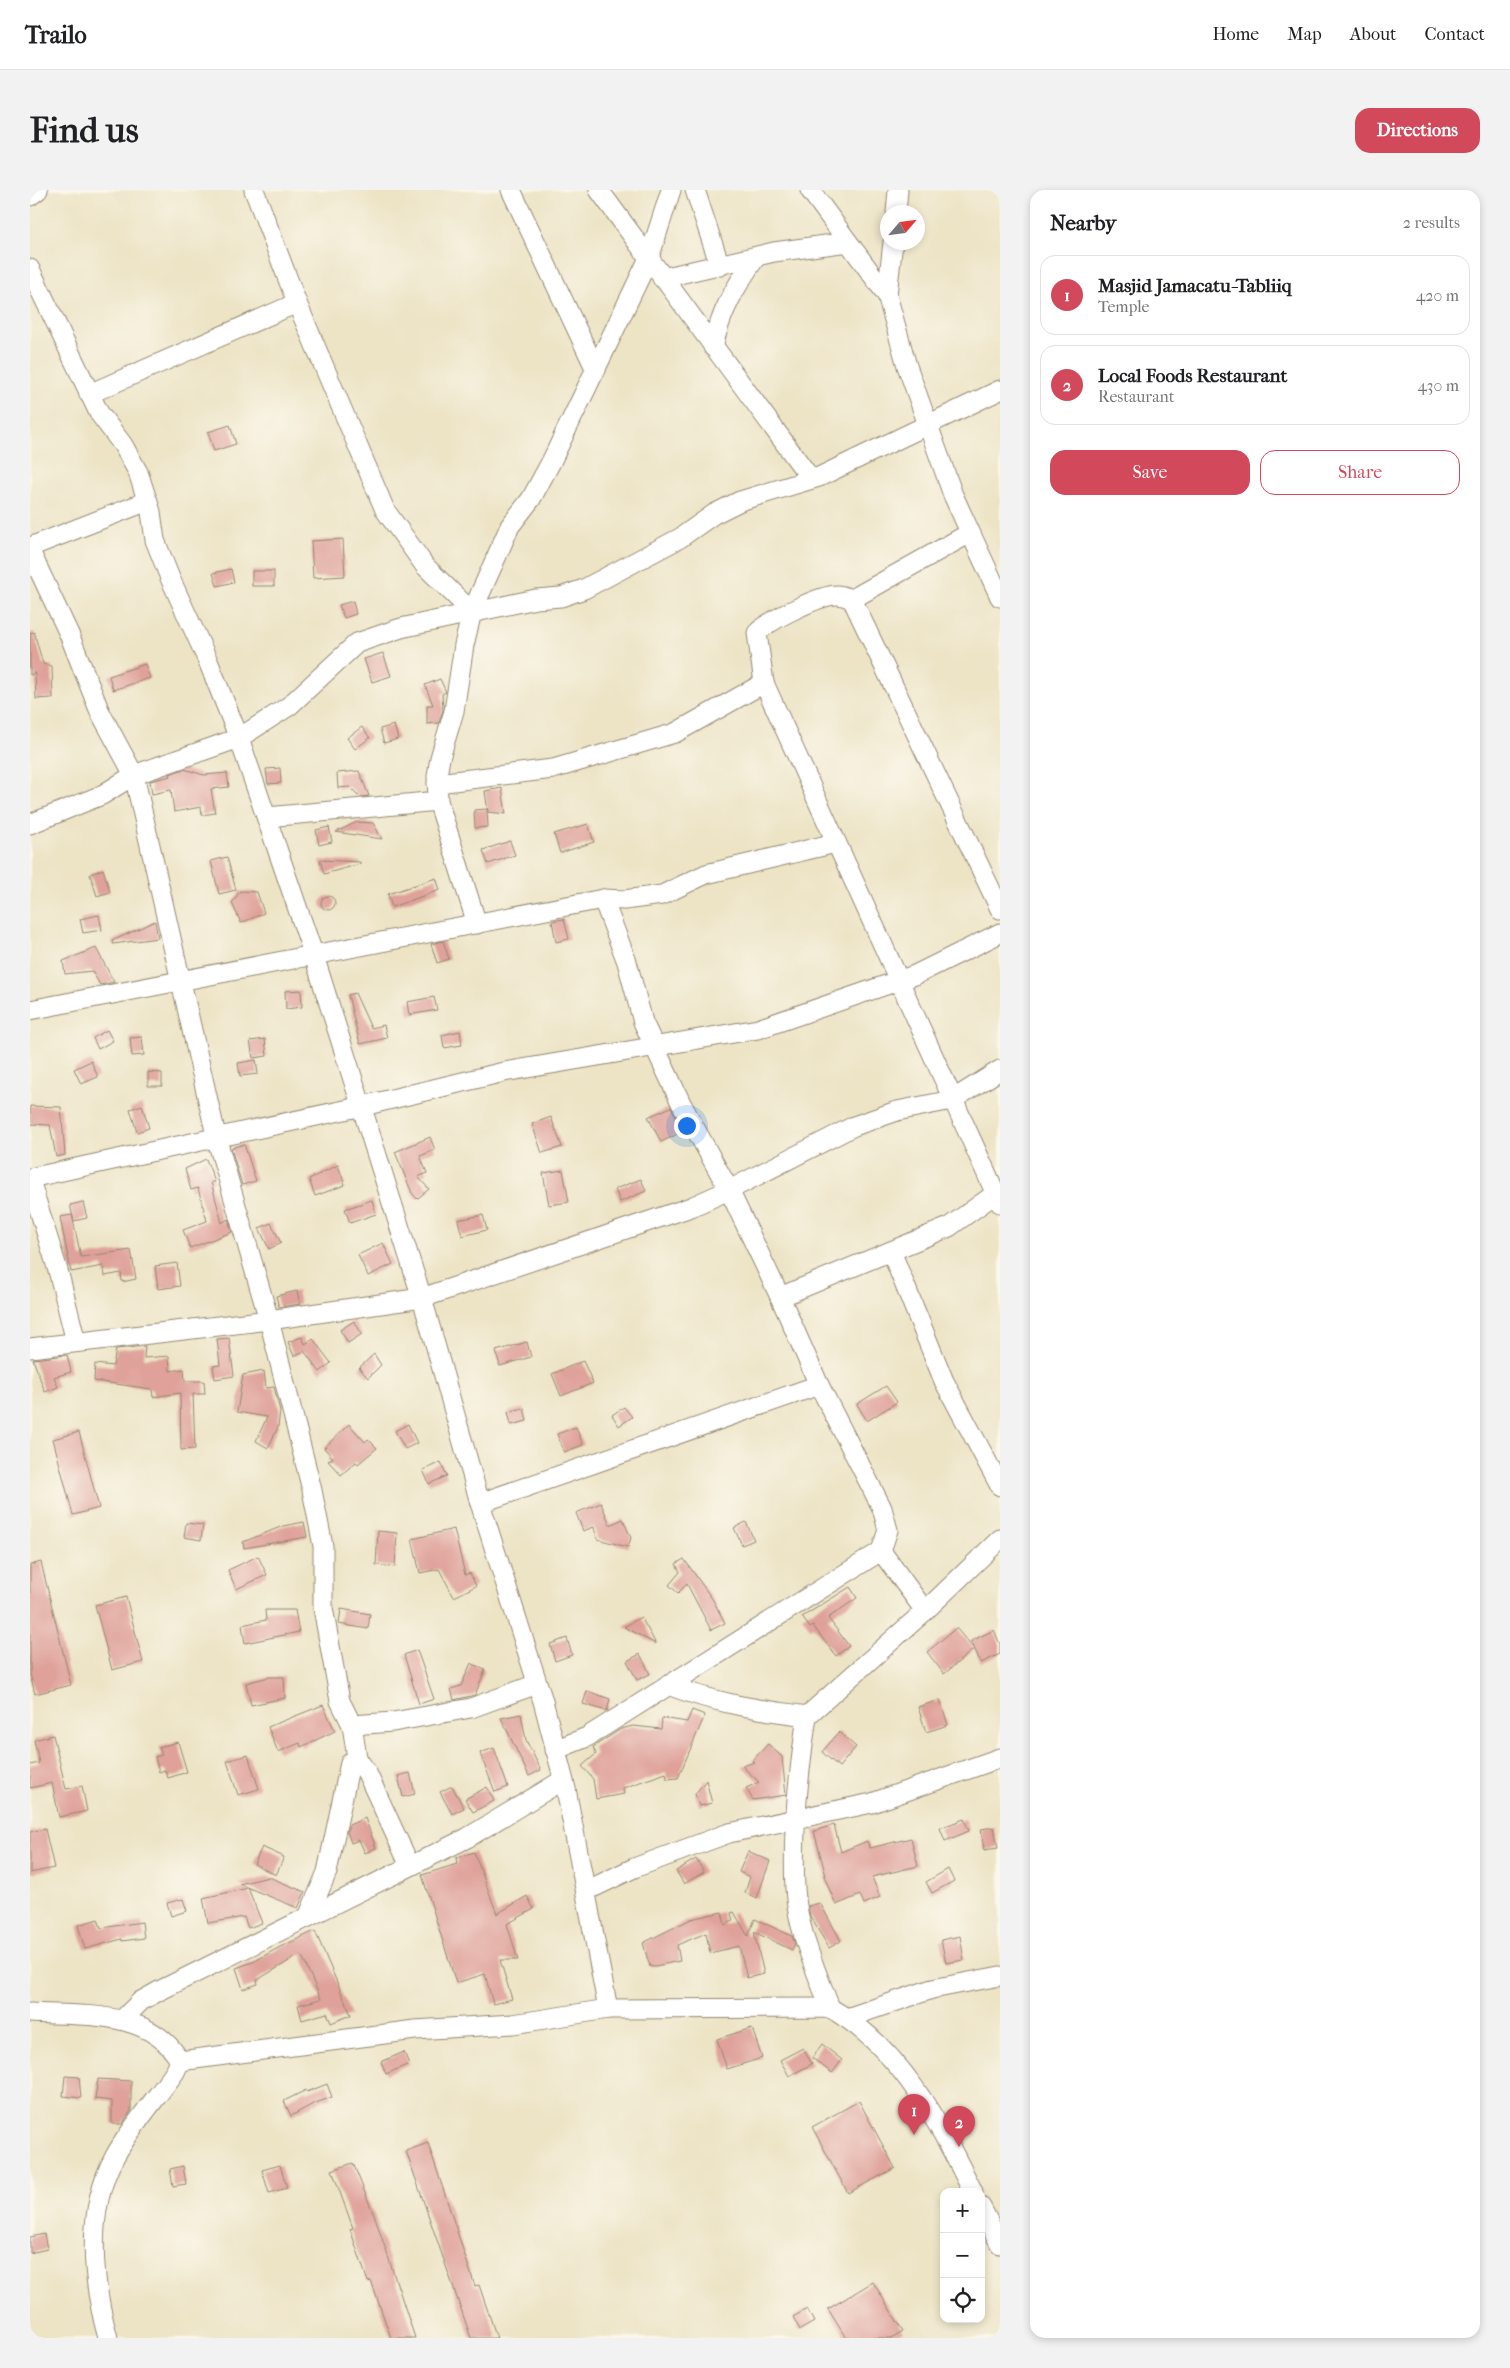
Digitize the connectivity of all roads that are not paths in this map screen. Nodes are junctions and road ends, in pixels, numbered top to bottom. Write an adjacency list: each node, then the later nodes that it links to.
1 (38, 190): 9 (street)
2 (254, 190): 19 (street)
3 (510, 190): 21 (street)
4 (598, 190): 14 (street)
5 (672, 190): 14 (street)
6 (695, 190): 15 (street)
7 (810, 190): 11 (street)
8 (898, 190): 10 (street)
9 (30, 196)
10 (897, 205)
11 (848, 242): 13 (street); 18 (street)
12 (892, 250): 18 (street)
13 (756, 257): 15 (street); 20 (street)
14 (649, 258): 17 (street); 21 (street)
15 (720, 266): 17 (street)
16 (30, 269): 23 (street)
17 (662, 278): 20 (street)
18 (887, 295): 24 (street)
19 (297, 303): 23 (street); 32 (street)
20 (713, 347): 25 (street)
21 (596, 370): 32 (street)
22 (1000, 390): 24 (street)
23 (89, 394): 26 (street)
24 (928, 425): 25 (street); 27 (street)
25 (811, 479): 32 (street)
26 (148, 501): 28 (street); 34 (street)
27 (970, 533): 30 (street); 31 (street)
28 (30, 547)
29 (30, 552): 35 (street)
30 (1000, 597)
31 (852, 599): 33 (street); 41 (street)
32 (472, 612): 34 (street); 36 (street)
33 (764, 683): 36 (street); 39 (street)
34 (239, 738): 35 (street); 37 (street)
35 (134, 775): 38 (street); 46 (street)
36 (438, 792): 37 (street); 42 (street)
37 (267, 817): 44 (street)
38 (30, 824)
39 (836, 843): 40 (street); 45 (street)
40 (603, 899): 42 (street); 48 (street)
41 (1000, 909)
42 (477, 924): 44 (street)
43 (1000, 933): 45 (street)
44 (314, 956): 46 (street); 51 (street)
45 (897, 980): 48 (street); 50 (street)
46 (181, 982): 47 (street); 52 (street)
47 (30, 1010)
48 (655, 1044): 51 (street); 54 (street)
49 (1000, 1070): 50 (street)
50 (952, 1100): 54 (street); 55 (street)
51 (363, 1106): 52 (street); 58 (street)
52 (216, 1138): 53 (street); 59 (street)
53 (30, 1179): 60 (street)
54 (729, 1190): 57 (street); 58 (street)
55 (998, 1198): 56 (street)
56 (891, 1251): 57 (street); 63 (street)
57 (780, 1297): 62 (street)
58 (422, 1298): 59 (street); 64 (street)
59 (269, 1320): 60 (street); 71 (street)
60 (76, 1342): 61 (street)
61 (30, 1348)
62 (819, 1385): 64 (street); 66 (street)
63 (1000, 1486)
64 (480, 1503): 68 (street)
65 (1000, 1539): 67 (street)
66 (881, 1551): 67 (street); 69 (street)
67 (925, 1611): 70 (street)
68 (537, 1684): 71 (street); 72 (street)
69 (668, 1685): 70 (street); 72 (street)
70 (808, 1716): 76 (street)
71 (352, 1725): 73 (street)
72 (556, 1750): 75 (street)
73 (357, 1758): 77 (street); 79 (street)
74 (1000, 1758): 76 (street)
75 (563, 1780): 77 (street); 78 (street)
76 (797, 1820): 78 (street); 81 (street)
77 (410, 1866): 79 (street)
78 (586, 1891): 82 (street)
79 (308, 1917): 85 (street)
80 (1000, 1976): 84 (street)
81 (830, 2008): 82 (street); 84 (street)
82 (608, 2009): 86 (street)
83 (30, 2013): 85 (street)
84 (847, 2018): 87 (street)
85 (124, 2019): 86 (street)
86 (180, 2061): 90 (street)
87 (972, 2188)
88 (985, 2215): 89 (street)
89 (1000, 2244)
90 (108, 2338)

